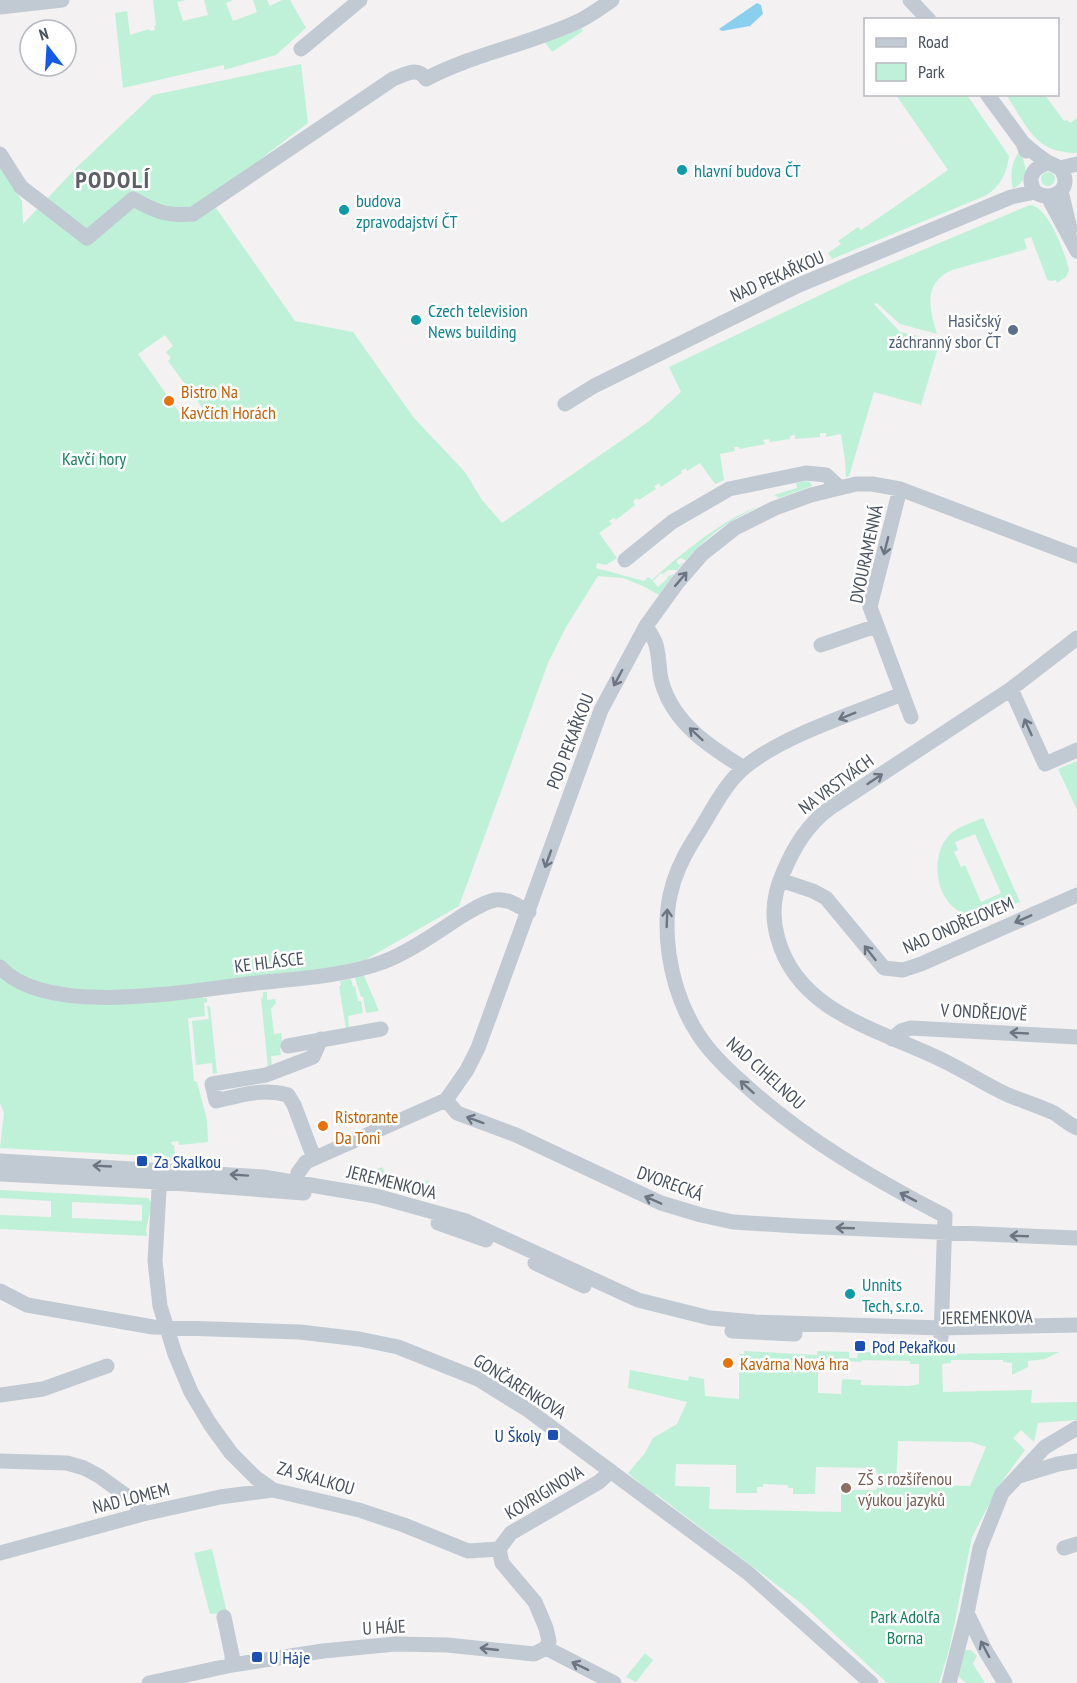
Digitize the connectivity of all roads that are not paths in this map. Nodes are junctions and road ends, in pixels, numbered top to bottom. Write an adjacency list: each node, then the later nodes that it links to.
1 (62, 0): 5 (street)
2 (360, 0): 7 (street)
3 (612, 0): 9 (street)
4 (910, 0): 6 (street)
5 (0, 7)
6 (927, 18)
7 (301, 49)
8 (988, 96): 11 (street)
9 (0, 154)
10 (1077, 164): 11 (street)
11 (1051, 180): 12 (street); 13 (street, NAD PEKAŘKOU)
12 (1075, 246)
13 (565, 404)
14 (839, 487): 15 (street, POD PEKAŘKOU); 17 (street); 18 (street, POD PEKAŘKOU, one-way to 14)
15 (900, 489): 16 (street, POD PEKAŘKOU); 19 (street, DVOURAMENNÁ, one-way to 19)
16 (1077, 556)
17 (625, 560)
18 (646, 626): 26 (street, one-way to 18); 29 (street, POD PEKAŘKOU, one-way to 29)
19 (876, 626): 21 (street, DVOURAMENNÁ); 23 (street, DVOURAMENNÁ)
20 (1077, 638): 22 (street, NA VRSTVÁCH)
21 (821, 645)
22 (1011, 689): 25 (street, one-way to 22); 27 (street, NA VRSTVÁCH, one-way to 22)
23 (902, 694): 24 (street, DVOURAMENNÁ); 26 (street, NAD CIHELNOU, one-way to 26)
24 (911, 717)
25 (1077, 750)
26 (744, 768): 43 (street, NAD CIHELNOU, one-way to 26)
27 (780, 880): 28 (street, NAD ONDŘEJOVEM, one-way to 27); 34 (street, NA VRSTVÁCH)
28 (1077, 896)
29 (529, 912): 30 (street, KE HLÁSCE); 36 (street, POD PEKAŘKOU)
30 (0, 967)
31 (381, 1029): 33 (street)
32 (1077, 1037): 34 (street, V ONDŘEJOVĚ, one-way to 34)
33 (321, 1039): 35 (street); 38 (street)
34 (891, 1039): 37 (street, NA VRSTVÁCH)
35 (288, 1046)
36 (446, 1100): 38 (street); 43 (street, DVORECKÁ, one-way to 36)
37 (1077, 1128)
38 (314, 1158): 42 (street)
39 (0, 1161): 41 (street, JEREMENKOVA, one-way to 39)
40 (0, 1174): 41 (street, JEREMENKOVA)
41 (160, 1176): 42 (street, JEREMENKOVA); 47 (street, ZA SKALKOU)
42 (294, 1186): 48 (street, JEREMENKOVA)
43 (945, 1233): 44 (street, DVORECKÁ, one-way to 43); 48 (street, NAD CIHELNOU)
44 (1077, 1238)
45 (0, 1291): 47 (street, GONČARENKOVA)
46 (1077, 1325): 48 (street, JEREMENKOVA)
47 (168, 1326): 55 (street, GONČARENKOVA); 57 (street, ZA SKALKOU)
48 (942, 1326): 49 (street, JEREMENKOVA)
49 (1077, 1335)
50 (106, 1366): 51 (street)
51 (0, 1395)
52 (1077, 1428): 56 (street)
53 (0, 1461): 58 (street)
54 (1077, 1461): 56 (street)
55 (611, 1471): 59 (street, KOVRIGINOVA); 67 (street, GONČARENKOVA)
56 (1016, 1477): 61 (street)
57 (273, 1490): 58 (street, NAD LOMEM); 59 (street, ZA SKALKOU)
58 (143, 1514): 60 (street, NAD LOMEM)
59 (499, 1549): 63 (street)
60 (0, 1553)
61 (967, 1613): 68 (street); 69 (street, one-way to 61)
62 (224, 1617): 64 (street)
63 (546, 1648): 64 (street, U HÁJE, one-way to 64); 66 (street, one-way to 63)
64 (232, 1665): 65 (street, U HÁJE)
65 (149, 1683)
66 (614, 1683)
67 (871, 1683)
68 (949, 1683)
69 (1005, 1683)

